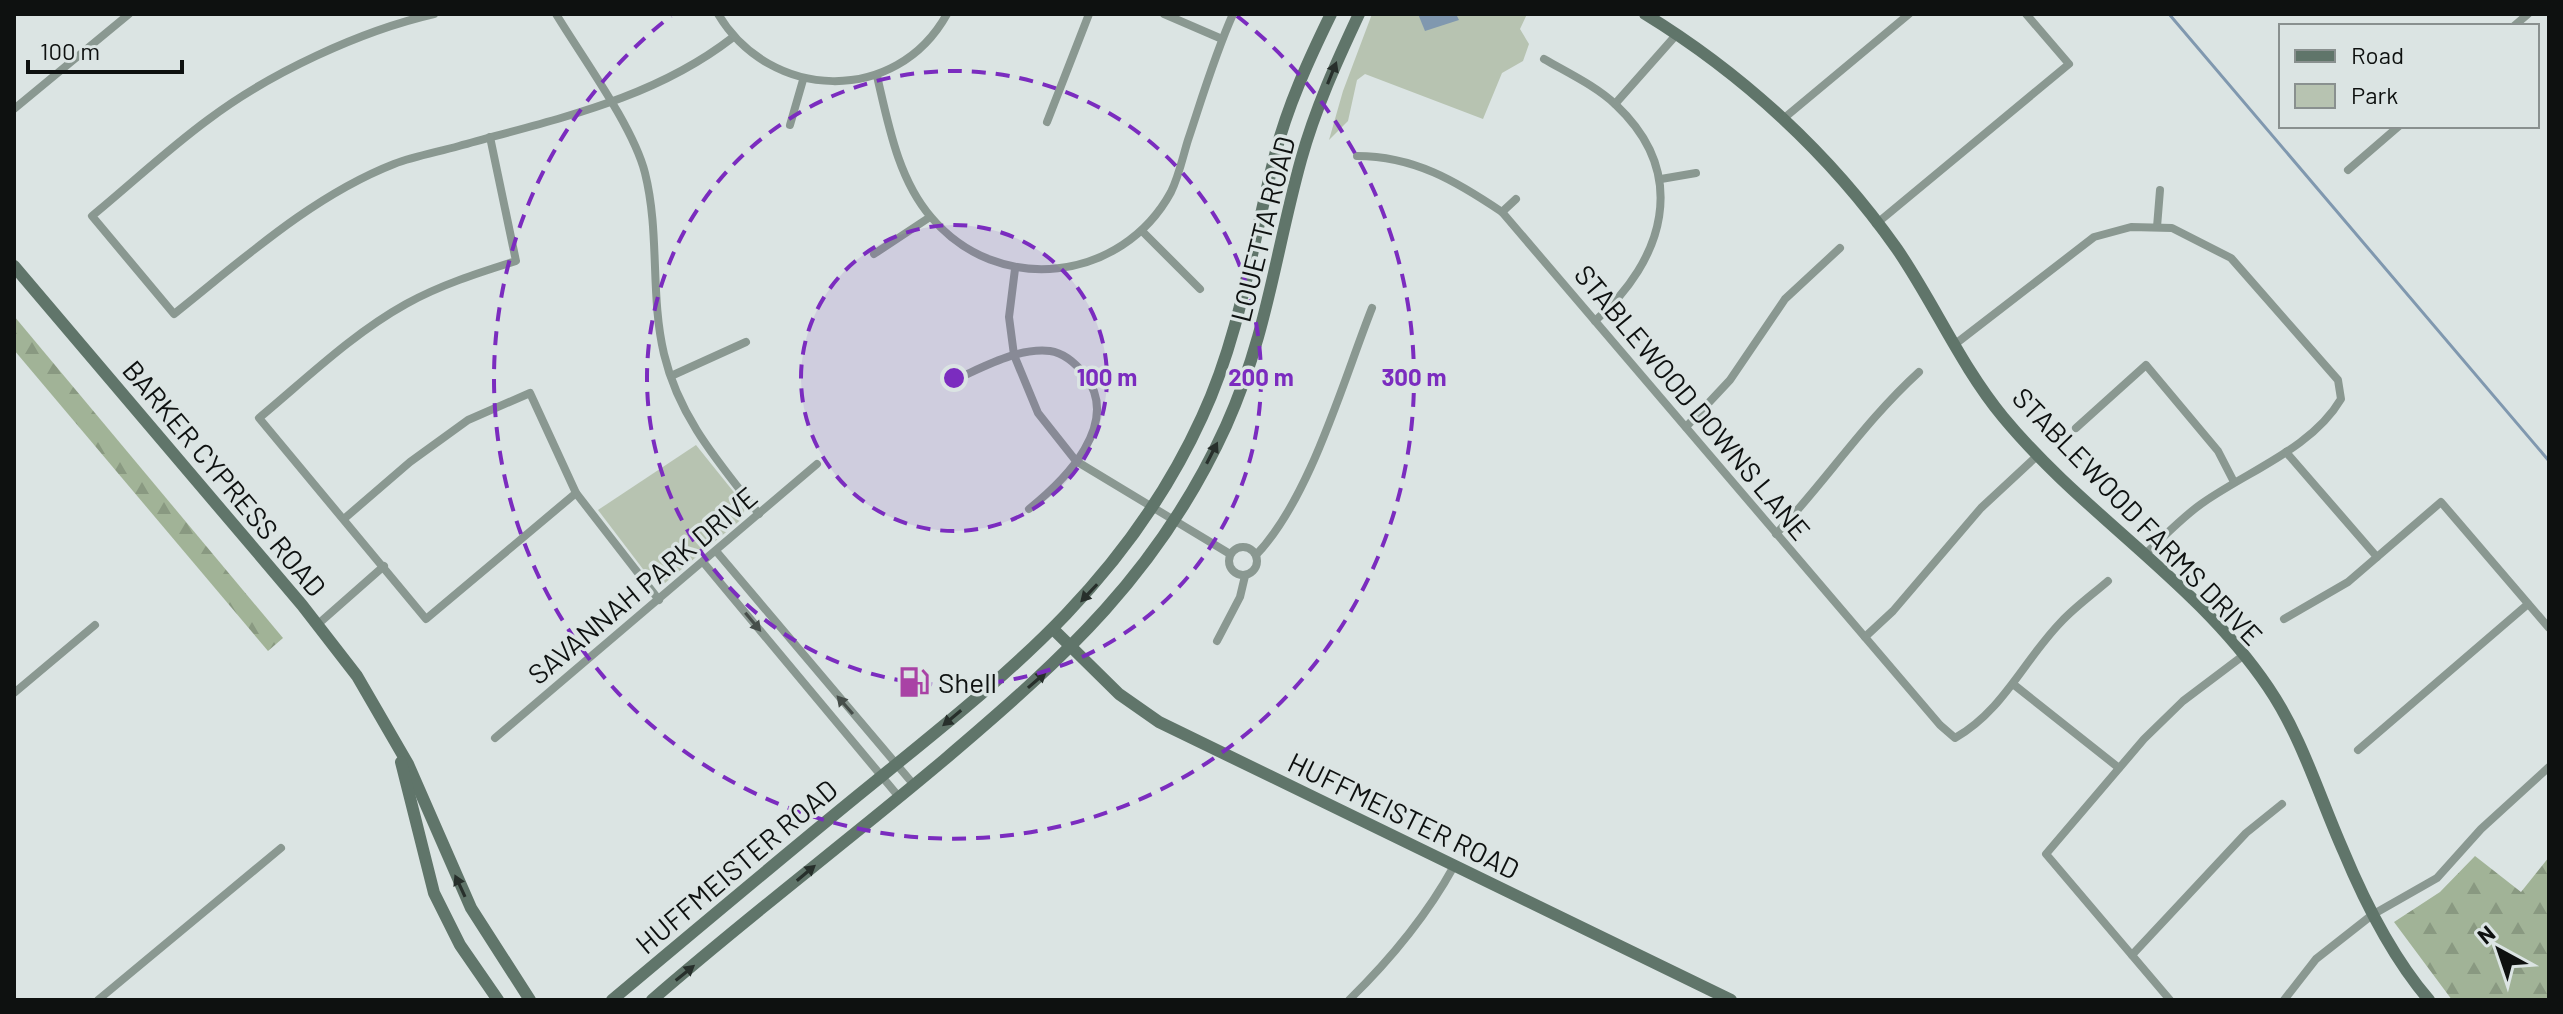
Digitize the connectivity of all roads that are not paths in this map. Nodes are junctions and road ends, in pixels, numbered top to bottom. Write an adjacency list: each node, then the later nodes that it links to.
1 (129, 14): 24 (street)
2 (434, 14): 14 (street)
3 (556, 14): 22 (street)
4 (718, 14): 16 (street)
5 (947, 14): 19 (street)
6 (1089, 14): 27 (street)
7 (1164, 14): 17 (street)
8 (1233, 14): 17 (street)
9 (1331, 14): 21 (street, LOUETTA ROAD)
10 (1359, 14): 25 (street, LOUETTA ROAD, one-way to 10)
11 (1645, 14): 15 (street, STABLEWOOD FARMS DRIVE)
12 (1909, 14): 26 (street)
13 (2026, 14): 39 (street)
14 (398, 18): 30 (street)
15 (1677, 34): 23 (street); 26 (street, STABLEWOOD FARMS DRIVE)
16 (732, 38): 20 (street); 22 (street)
17 (1222, 39): 41 (street)
18 (1544, 59): 23 (street)
19 (877, 76): 20 (street); 38 (street)
20 (803, 80): 28 (street)
21 (1293, 102): 25 (street); 48 (street, LOUETTA ROAD)
22 (611, 103): 30 (street); 55 (street)
23 (1615, 104): 34 (street)
24 (14, 109)
25 (1317, 111): 49 (street, LOUETTA ROAD)
26 (1783, 119): 39 (street, STABLEWOOD FARMS DRIVE)
27 (1047, 122)
28 (790, 125)
29 (2397, 128): 32 (street)
30 (490, 137): 68 (street)
31 (1357, 156): 37 (street, STABLEWOOD DOWNS LANE)
32 (2348, 170)
33 (1696, 173): 34 (street)
34 (1661, 179): 50 (street)
35 (2160, 190): 40 (street)
36 (1516, 199): 37 (street)
37 (1502, 212): 50 (street, STABLEWOOD DOWNS LANE)
38 (930, 217): 43 (street); 45 (street)
39 (1876, 224): 52 (street, STABLEWOOD FARMS DRIVE)
40 (2157, 227): 52 (street); 59 (street)
41 (1142, 231): 45 (street); 46 (street)
42 (1840, 248): 57 (street)
43 (874, 254)
44 (14, 266): 84 (street, BARKER CYPRESS ROAD)
45 (1015, 269): 53 (street)
46 (1200, 289)
47 (1372, 308): 73 (street)
48 (1240, 312): 49 (street); 65 (street, LOUETTA ROAD)
49 (1266, 319): 69 (street, LOUETTA ROAD, one-way to 49)
50 (1595, 321): 57 (street, STABLEWOOD DOWNS LANE)
51 (746, 342): 55 (street)
52 (1954, 345): 60 (street, STABLEWOOD FARMS DRIVE)
53 (1014, 355): 56 (street); 61 (street); 61 (street)
54 (1919, 372): 70 (street)
55 (671, 376): 67 (street)
56 (949, 382)
57 (1686, 427): 70 (street, STABLEWOOD DOWNS LANE)
58 (2076, 428): 63 (street)
59 (2286, 452): 63 (street); 75 (street)
60 (2038, 455): 74 (street, STABLEWOOD FARMS DRIVE); 87 (street)
61 (1076, 461): 65 (street); 66 (street)
62 (817, 464): 67 (street, SAVANNAH PARK DRIVE)
63 (2234, 482): 74 (street)
64 (576, 493): 68 (street); 77 (street); 80 (street)
65 (1153, 508): 69 (street); 86 (street, LOUETTA ROAD, one-way to 86)
66 (1029, 509)
67 (759, 514): 71 (street, SAVANNAH PARK DRIVE)
68 (345, 518): 77 (street)
69 (1174, 521): 72 (street); 89 (street, LOUETTA ROAD)
70 (1776, 534): 87 (street, STABLEWOOD DOWNS LANE)
71 (716, 551): 76 (street, SAVANNAH PARK DRIVE); 91 (street)
72 (1230, 554): 73 (street); 78 (street)
73 (1256, 555): 78 (street)
74 (2144, 555): 90 (street, STABLEWOOD FARMS DRIVE)
75 (2377, 557): 81 (street); 82 (street)
76 (703, 562): 80 (street, SAVANNAH PARK DRIVE); 92 (street, one-way to 92)
77 (384, 566): 84 (street)
78 (1245, 576): 88 (street)
79 (2108, 581): 93 (street)
80 (659, 600): 96 (street, SAVANNAH PARK DRIVE)
81 (2528, 604): 85 (street); 97 (street)
82 (2284, 619)
83 (95, 625): 94 (street)
84 (317, 625): 95 (street, BARKER CYPRESS ROAD)
85 (2549, 628)
86 (1054, 630): 89 (street, HUFFMEISTER ROAD); 98 (street, HUFFMEISTER ROAD, one-way to 98)
87 (1865, 637): 93 (street, STABLEWOOD DOWNS LANE)
88 (1217, 641)
89 (1071, 649): 102 (street, HUFFMEISTER ROAD, one-way to 89); 106 (street, HUFFMEISTER ROAD)
90 (2244, 655): 100 (street); 107 (street, STABLEWOOD FARMS DRIVE)
91 (808, 661): 92 (street); 98 (street, one-way to 91)
92 (796, 673): 101 (street)
93 (2013, 684): 100 (street)
94 (14, 693)
95 (390, 729): 108 (street, BARKER CYPRESS ROAD, one-way to 95); 109 (street, BARKER CYPRESS ROAD)
96 (495, 738)
97 (2358, 750)
98 (897, 765): 101 (street, HUFFMEISTER ROAD); 102 (street)
99 (2549, 767): 107 (street)
100 (2119, 768): 110 (street)
101 (882, 776): 103 (street); 115 (street, HUFFMEISTER ROAD)
102 (914, 785): 103 (street, HUFFMEISTER ROAD)
103 (899, 797): 111 (street, HUFFMEISTER ROAD, one-way to 103)
104 (2282, 804): 110 (street)
105 (281, 848): 112 (street)
106 (1454, 866): 116 (street); 117 (street, HUFFMEISTER ROAD)
107 (2372, 915): 119 (street); 120 (street, STABLEWOOD FARMS DRIVE)
108 (475, 916): 109 (street); 114 (street, BARKER CYPRESS ROAD)
109 (450, 927): 113 (street, BARKER CYPRESS ROAD)
110 (2132, 955): 118 (street)
111 (661, 997)
112 (98, 1000)
113 (498, 1000)
114 (530, 1000)
115 (612, 1000)
116 (1349, 1000)
117 (1731, 1000)
118 (2170, 1000)
119 (2284, 1000)
120 (2429, 1000)

